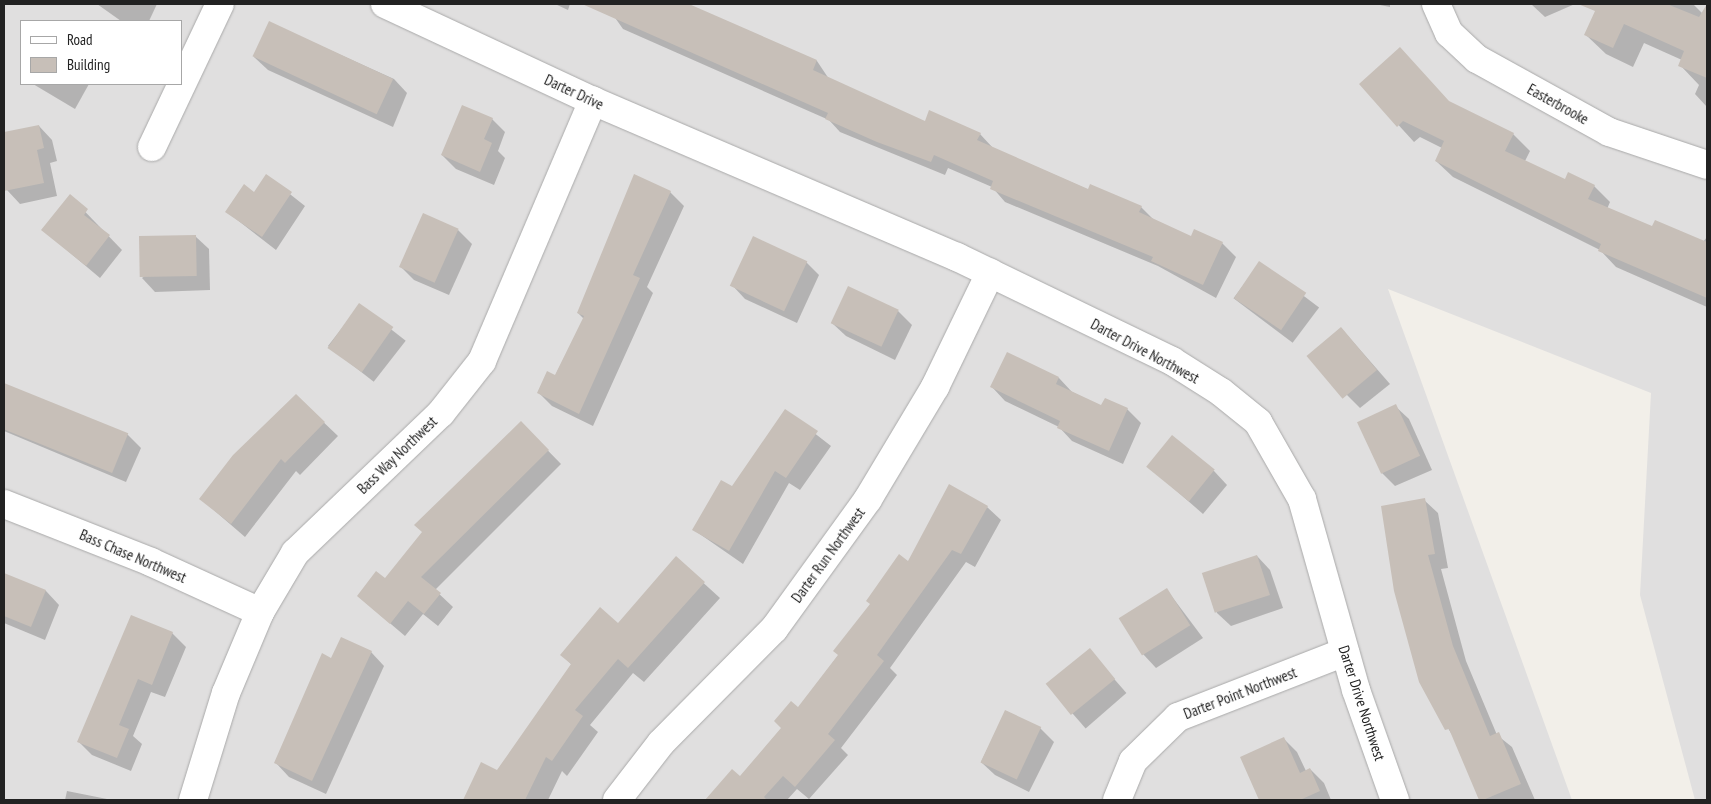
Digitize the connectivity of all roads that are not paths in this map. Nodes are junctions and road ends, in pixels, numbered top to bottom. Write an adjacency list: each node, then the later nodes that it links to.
1 (220, 4): 4 (street)
2 (385, 4): 6 (street, Darter Drive)
3 (1436, 4): 8 (street, Easterbrooke)
4 (182, 84)
5 (182, 85): 7 (street)
6 (593, 101): 9 (street, Darter Drive); 12 (street, Bass Way Northwest)
7 (152, 148)
8 (1707, 165)
9 (766, 175): 10 (street, Darter Drive Northwest)
10 (990, 273): 13 (street, Darter Drive Northwest); 15 (street, Darter Run Northwest)
11 (4, 504): 12 (street, Bass Chase Northwest)
12 (260, 612): 14 (street, Bass Way Northwest)
13 (1345, 652): 16 (street, Darter Point Northwest); 17 (street, Darter Drive Northwest)
14 (193, 800)
15 (617, 800)
16 (1117, 800)
17 (1396, 800)

